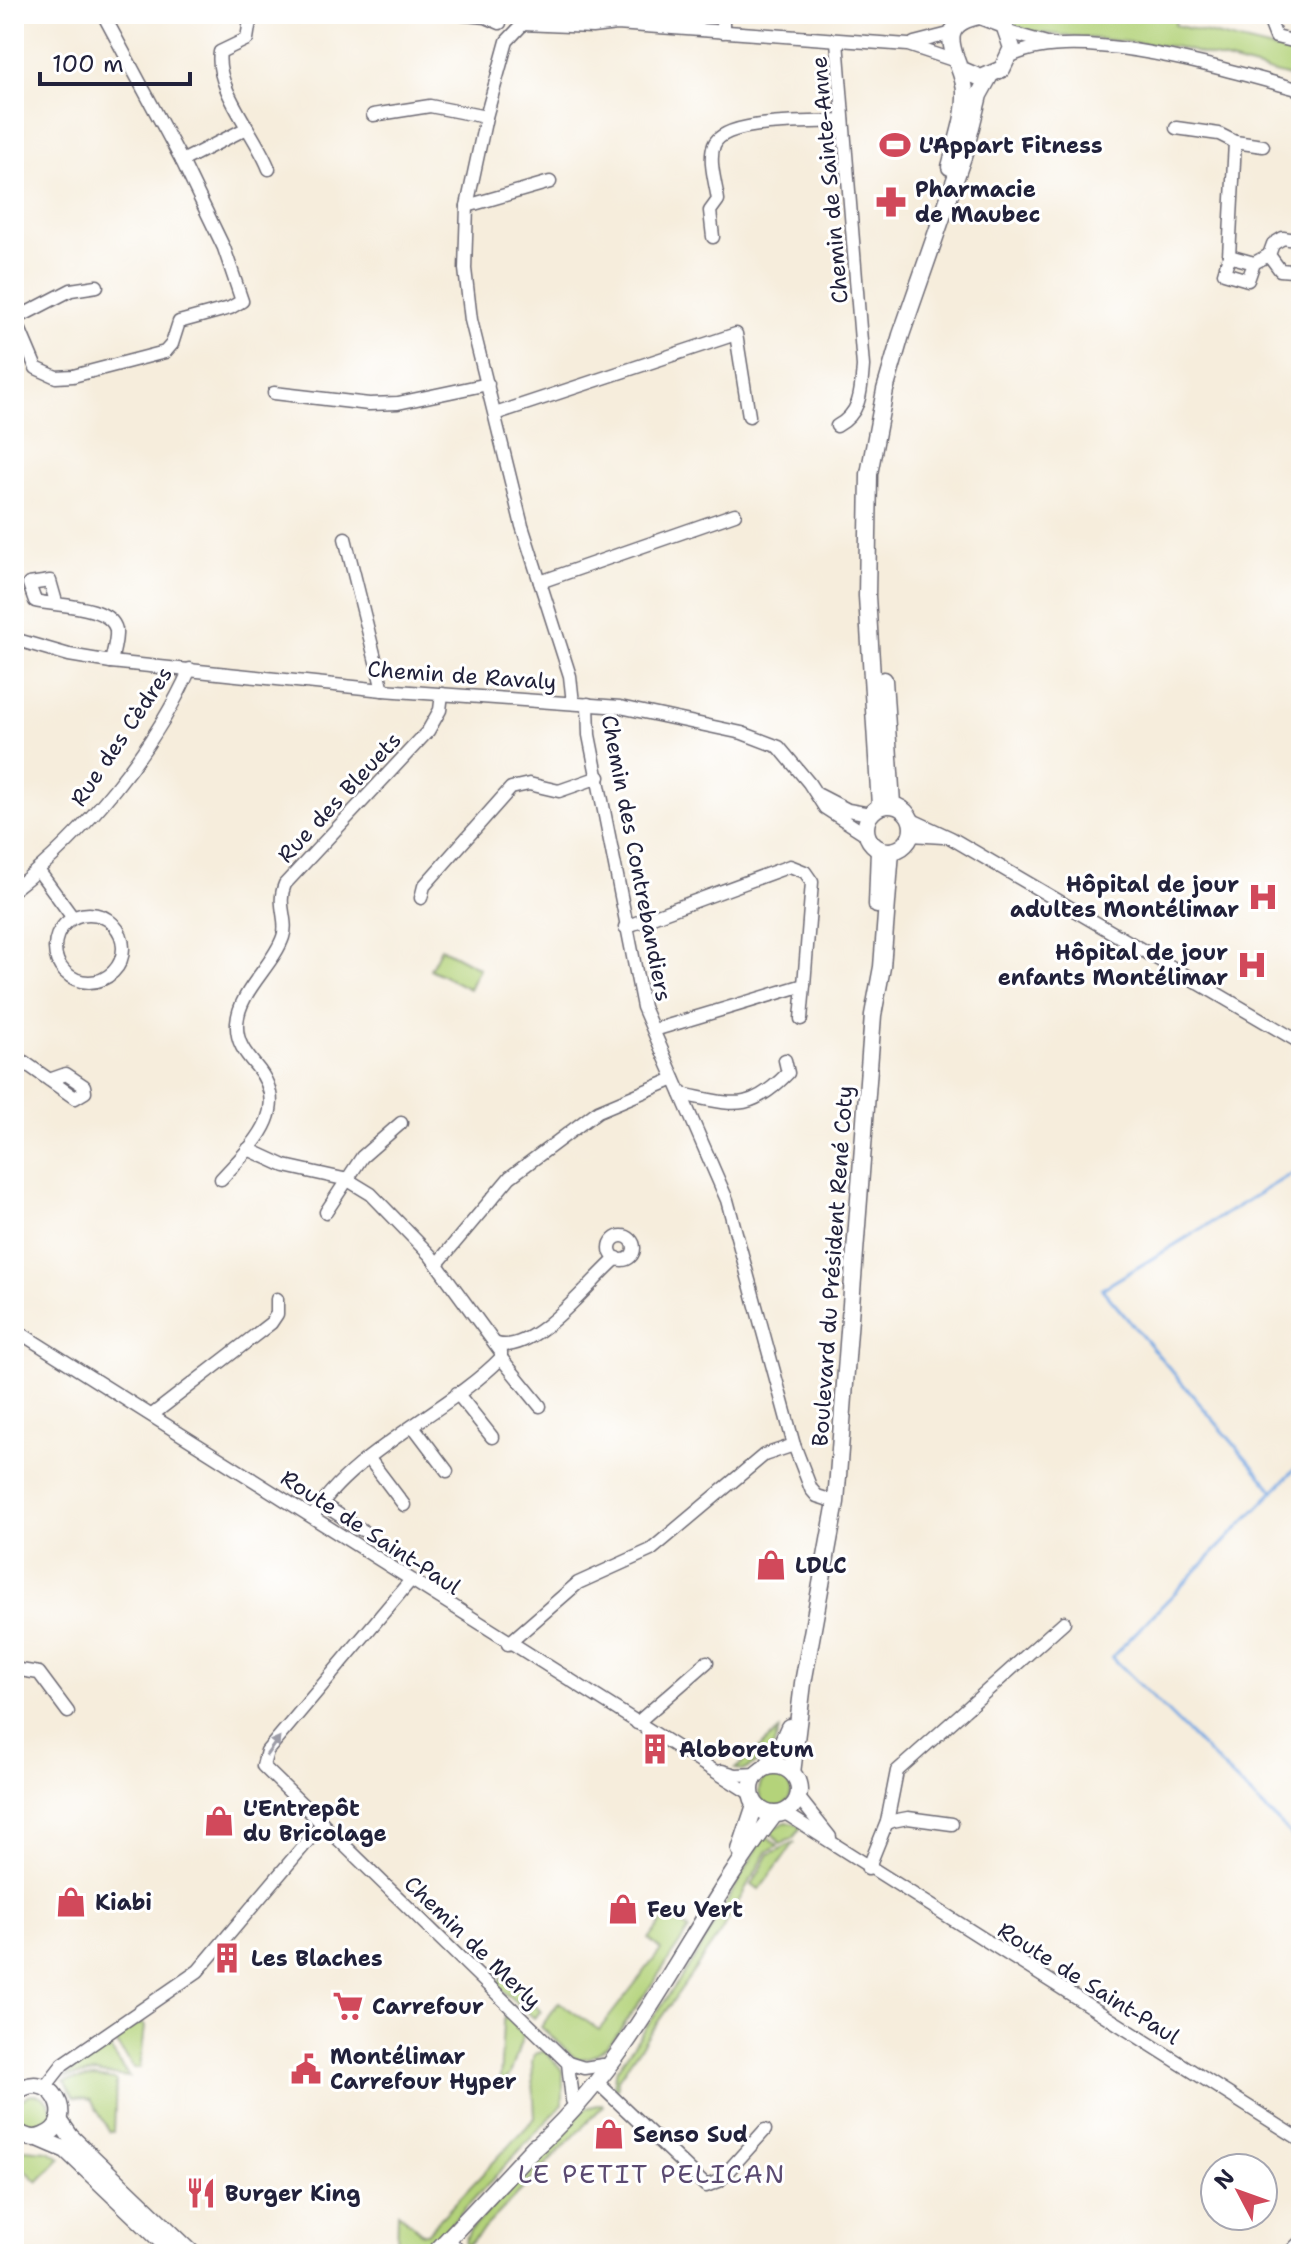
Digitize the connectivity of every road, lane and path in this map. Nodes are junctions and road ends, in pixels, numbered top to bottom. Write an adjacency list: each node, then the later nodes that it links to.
1 (103, 14): 26 (street)
2 (251, 14): 22 (street)
3 (455, 14): 8 (street)
4 (723, 14): 9 (street)
5 (1267, 14): 12 (street)
6 (972, 16): 7 (main road); 10 (main road)
7 (1000, 22): 14 (street); 15 (main road)
8 (512, 24): 9 (street); 20 (street, Chemin des Contrebandiers)
9 (723, 32): 11 (street)
10 (953, 33): 13 (street); 16 (main road)
11 (837, 41): 13 (street); 21 (street, Chemin de Sainte-Anne)
12 (1301, 43)
13 (908, 45): 16 (street)
14 (1054, 45): 15 (street); 18 (street)
15 (1011, 56): 17 (main road)
16 (957, 64): 17 (main road); 29 (main road)
17 (989, 77): 29 (main road)
18 (1301, 90)
19 (373, 115): 20 (street)
20 (486, 117): 30 (street, Chemin des Contrebandiers)
21 (843, 121): 31 (street); 41 (street, Chemin de Sainte-Anne)
22 (247, 128): 26 (street); 27 (street)
23 (1176, 128): 24 (street)
24 (1235, 142): 25 (street); 33 (street)
25 (1263, 146)
26 (182, 161): 36 (street)
27 (269, 169)
28 (550, 182): 30 (street)
29 (944, 204): 55 (main road)
30 (467, 206): 37 (street, Chemin des Contrebandiers)
31 (713, 237)
32 (1301, 245): 33 (street)
33 (1272, 260): 34 (street)
34 (1301, 263)
35 (97, 286): 36 (street)
36 (15, 317)
37 (488, 384): 38 (street); 39 (street, Chemin des Contrebandiers)
38 (274, 393)
39 (495, 414): 40 (street); 44 (street, Chemin des Contrebandiers)
40 (749, 416)
41 (837, 426)
42 (735, 514): 44 (street)
43 (345, 538): 49 (street)
44 (540, 582): 51 (street, Chemin des Contrebandiers)
45 (56, 602): 47 (street)
46 (14, 639): 47 (street, Chemin de Ravaly)
47 (111, 662): 48 (street, Chemin de Ravaly)
48 (190, 669): 49 (street, Chemin de Ravaly); 59 (street, Rue des Cèdres)
49 (383, 690): 50 (street, Chemin de Ravaly)
50 (442, 694): 51 (street, Chemin de Ravaly); 74 (street, Rue des Bleuets)
51 (573, 703): 52 (street, Chemin de Ravaly)
52 (588, 704): 53 (street, Chemin des Contrebandiers); 54 (street, Chemin de Ravaly)
53 (599, 777): 61 (street); 63 (street, Chemin des Contrebandiers)
54 (816, 793): 55 (street); 57 (street, Chemin de Ravaly)
55 (881, 808): 56 (main road); 57 (main road)
56 (910, 827): 58 (main road); 67 (street)
57 (867, 835): 58 (main road)
58 (885, 850): 92 (main road, Boulevard du Président René Coty)
59 (38, 870): 60 (street, Rue des Cèdres); 62 (street)
60 (14, 889)
61 (421, 898)
62 (73, 918): 62 (street)
63 (625, 927): 64 (street); 66 (street, Chemin des Contrebandiers)
64 (804, 985): 65 (street); 66 (street)
65 (801, 1019)
66 (654, 1030): 70 (street, Chemin des Contrebandiers)
67 (1301, 1043)
68 (14, 1055): 71 (street)
69 (785, 1060): 72 (street)
70 (674, 1079): 72 (street, Chemin des Contrebandiers); 79 (street)
71 (49, 1080)
72 (681, 1094): 89 (street, Chemin des Contrebandiers)
73 (401, 1123): 76 (street)
74 (248, 1149): 75 (street, Rue des Bleuets); 76 (street)
75 (221, 1179)
76 (348, 1180): 77 (street); 79 (street)
77 (326, 1212)
78 (617, 1258): 82 (street)
79 (437, 1264): 82 (street)
80 (277, 1299): 86 (street)
81 (14, 1329): 86 (street, Route de Saint-Paul)
82 (497, 1344): 83 (street)
83 (501, 1358): 84 (street); 85 (street)
84 (457, 1393): 87 (street); 88 (street)
85 (540, 1406)
86 (152, 1415): 95 (street, Route de Saint-Paul)
87 (413, 1426): 90 (street); 91 (street)
88 (492, 1437)
89 (794, 1445): 92 (street, Chemin des Contrebandiers); 99 (street)
90 (370, 1460): 93 (street); 94 (street)
91 (447, 1471)
92 (836, 1502): 102 (main road, Boulevard du Président René Coty)
93 (321, 1503): 95 (street); 96 (street)
94 (404, 1505)
95 (313, 1517): 97 (street, Route de Saint-Paul)
96 (362, 1530)
97 (410, 1581): 99 (street, Route de Saint-Paul); 112 (street, Chemin de Merly, one-way to 97)
98 (1064, 1622): 111 (street)
99 (508, 1644): 104 (street, Route de Saint-Paul)
100 (707, 1662): 104 (street)
101 (14, 1669): 103 (street)
102 (803, 1683): 106 (main road, Boulevard du Président René Coty); 107 (main road, Boulevard du Président René Coty)
103 (68, 1712)
104 (637, 1723): 105 (street, Route de Saint-Paul)
105 (708, 1766): 106 (street, Route de Saint-Paul); 109 (street, Route de Saint-Paul)
106 (762, 1771): 107 (main road); 109 (main road)
107 (792, 1773): 108 (main road)
108 (799, 1798): 110 (main road); 114 (street, Route de Saint-Paul)
109 (753, 1800): 110 (main road); 116 (main road)
110 (779, 1814): 114 (street, Route de Saint-Paul); 116 (main road)
111 (887, 1822): 113 (street); 115 (street)
112 (323, 1823): 118 (street, Chemin de Merly); 121 (street)
113 (952, 1824)
114 (855, 1861): 115 (street, Route de Saint-Paul)
115 (868, 1869): 128 (street, Route de Saint-Paul)
116 (728, 1881): 117 (main road)
117 (635, 2030): 119 (main road); 120 (main road)
118 (568, 2063): 119 (street); 123 (street)
119 (603, 2065): 123 (main road)
120 (598, 2083): 126 (street); 129 (main road)
121 (45, 2087): 122 (main road); 124 (main road)
122 (16, 2089)
123 (572, 2100): 129 (main road)
124 (59, 2120): 127 (main road); 134 (main road)
125 (14, 2129): 127 (main road)
126 (765, 2130)
127 (38, 2138): 133 (main road)
128 (1301, 2140)
129 (529, 2153): 130 (main road)
130 (448, 2239): 132 (main road); 135 (street)
131 (1301, 2241): 136 (street)
132 (435, 2253)
133 (175, 2254)
134 (193, 2254)
135 (462, 2254)
136 (1288, 2254)

